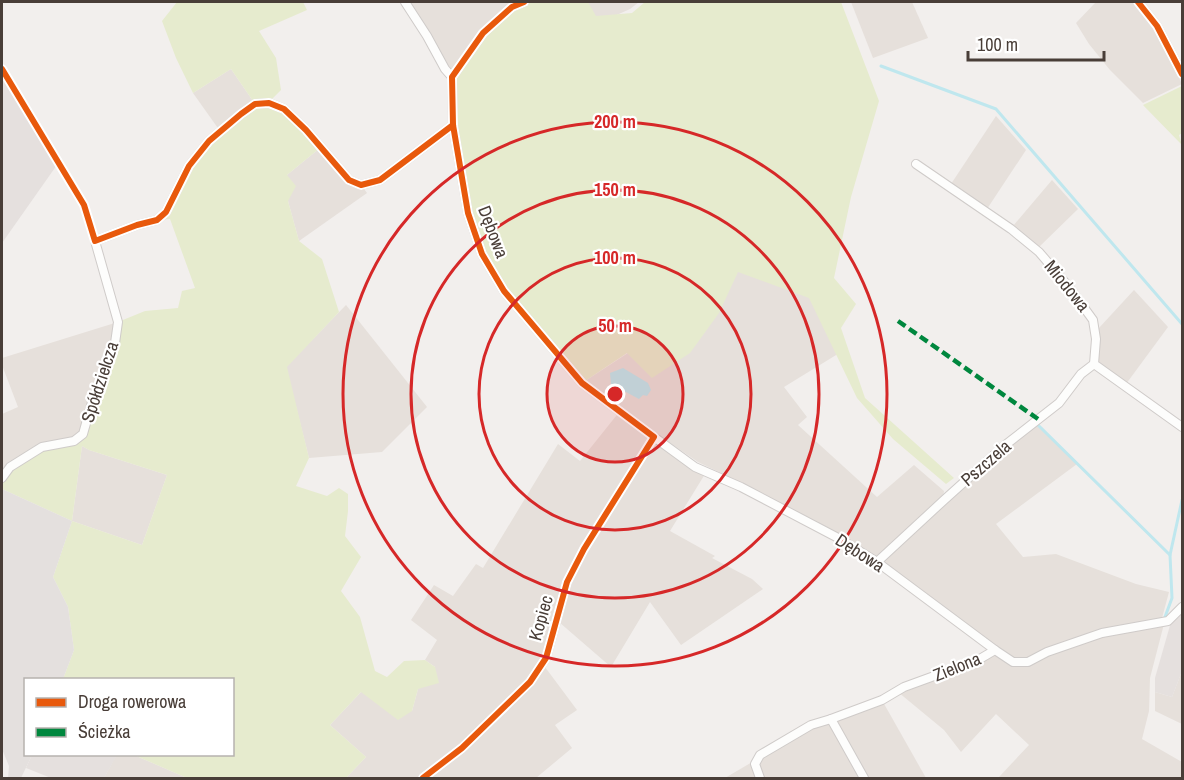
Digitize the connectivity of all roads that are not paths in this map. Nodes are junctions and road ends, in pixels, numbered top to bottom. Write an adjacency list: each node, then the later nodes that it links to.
1 (405, 2): 5 (street)
2 (524, 2): 5 (street)
3 (1138, 2): 4 (street)
4 (1182, 74)
5 (452, 77): 6 (street, Dębowa)
6 (453, 125): 10 (street, Dębowa); 11 (street, Spółdzielcza)
7 (916, 164): 8 (street, Miodowa)
8 (1094, 364): 9 (street); 12 (street, Pszczela)
9 (1182, 427)
10 (654, 437): 12 (street, Dębowa); 16 (street, Kopiec)
11 (2, 478)
12 (877, 562): 14 (street, Dębowa)
13 (1182, 607): 14 (street, Zielona)
14 (995, 650): 15 (street, Zielona)
15 (831, 719): 17 (street, Zielona); 18 (street)
16 (423, 778)
17 (760, 778)
18 (864, 778)

